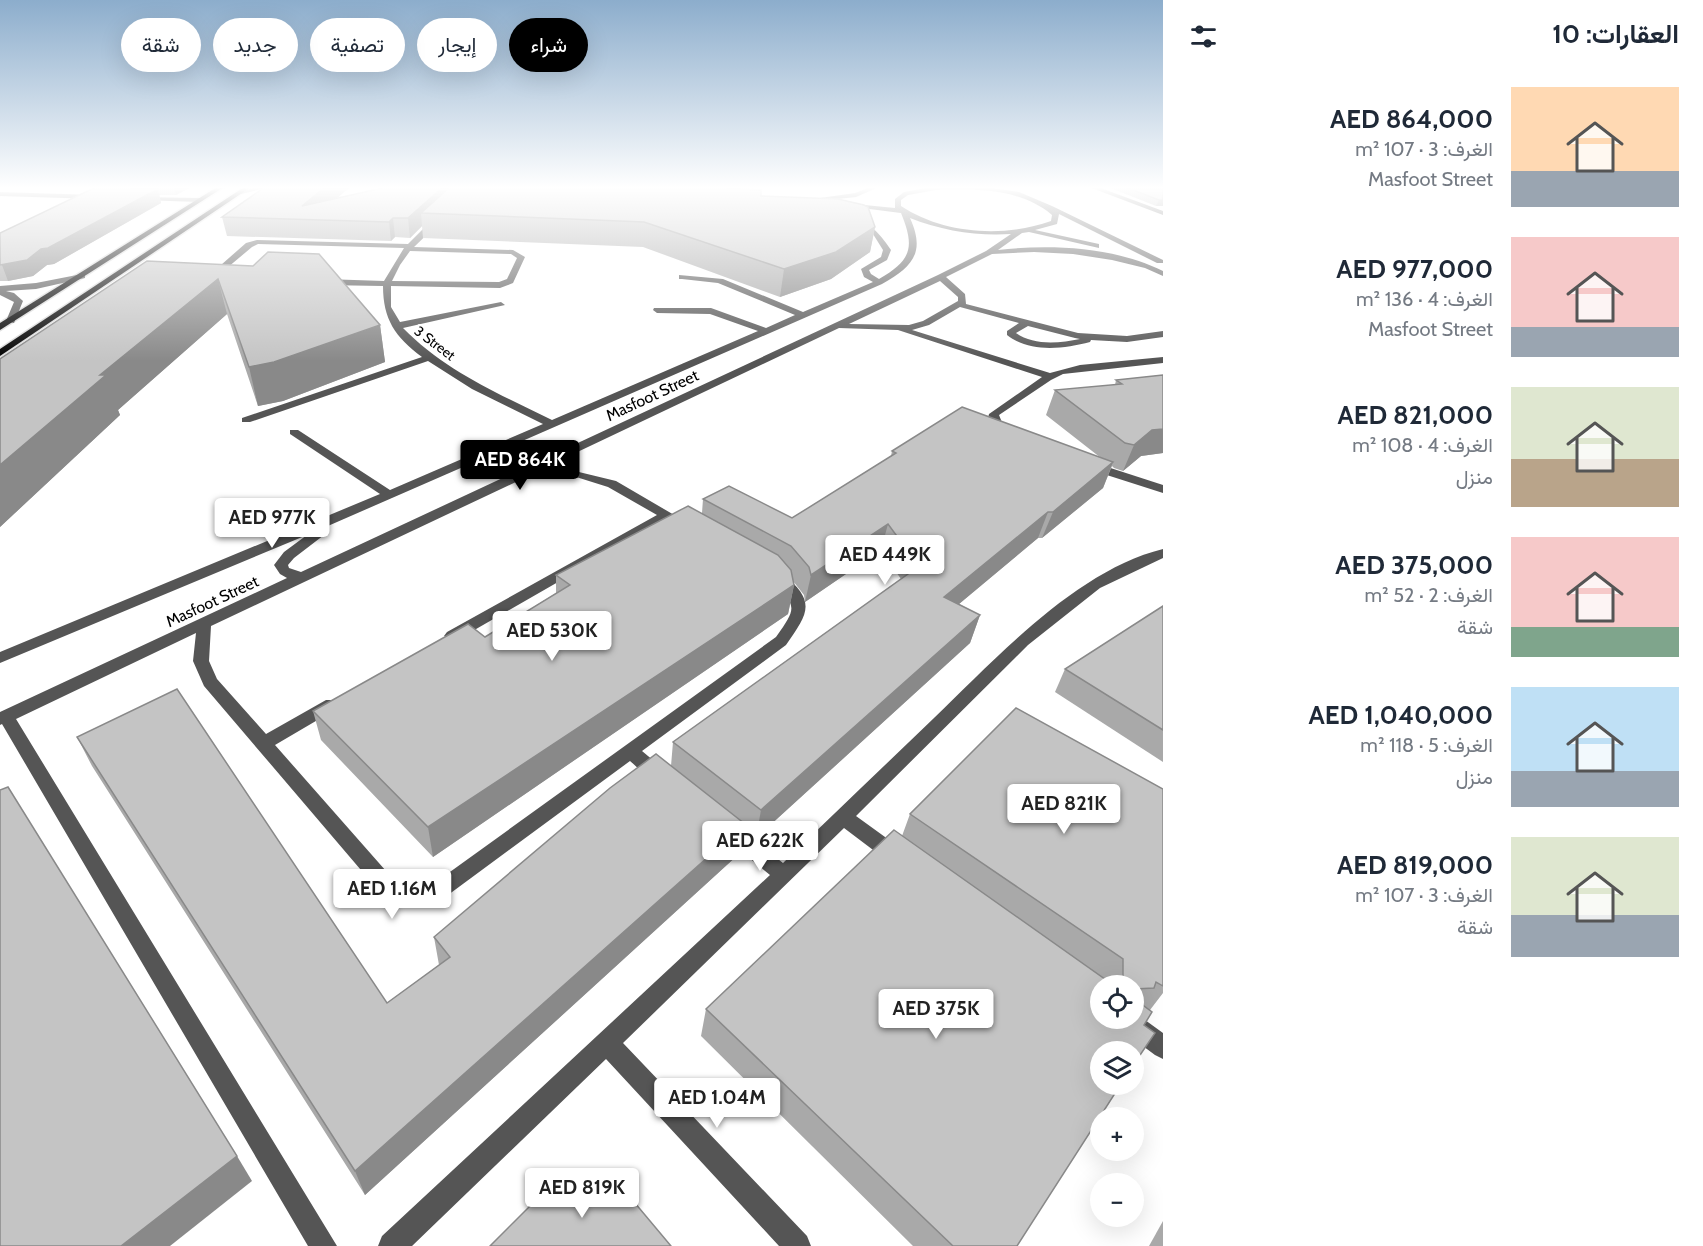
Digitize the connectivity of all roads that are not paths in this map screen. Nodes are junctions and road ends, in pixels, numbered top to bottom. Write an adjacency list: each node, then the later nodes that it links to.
1 (130, 245): 16 (main road)
2 (161, 245): 37 (main road)
3 (249, 245): 19 (street)
4 (337, 245): 11 (street)
5 (412, 245): 11 (street)
6 (884, 245): 21 (street)
7 (913, 245): 21 (street, Masfoot Street)
8 (1001, 245): 12 (street, Masfoot Street)
9 (1093, 245): 14 (street)
10 (1128, 245): 13 (street)
11 (409, 248): 22 (street); 22 (street)
12 (989, 254): 14 (street); 18 (street, Masfoot Street)
13 (1163, 262)
14 (1150, 267): 15 (street)
15 (1163, 274)
16 (82, 276): 23 (street); 28 (main road)
17 (682, 277): 27 (street)
18 (941, 277): 24 (street); 30 (street, Masfoot Street)
19 (225, 279)
20 (317, 282): 22 (street)
21 (879, 282): 27 (street, Masfoot Street)
22 (387, 285): 32 (street, 3 Street)
23 (0, 291): 28 (street)
24 (961, 304): 29 (street); 33 (street)
25 (501, 305): 32 (street)
26 (657, 310): 34 (street)
27 (803, 315): 34 (street, Masfoot Street)
28 (11, 321): 31 (main road)
29 (1026, 323): 36 (street); 36 (street)
30 (837, 326): 33 (street); 46 (street, Masfoot Street)
31 (0, 327)
32 (395, 327): 38 (street, 3 Street)
33 (899, 329): 40 (street)
34 (766, 331): 42 (street, Masfoot Street)
35 (1163, 334): 36 (street)
36 (1095, 338)
37 (0, 353)
38 (429, 358): 41 (street); 42 (street, 3 Street)
39 (1160, 363): 40 (street)
40 (1051, 376): 44 (street)
41 (246, 420)
42 (552, 424): 48 (street, Masfoot Street)
43 (294, 432): 48 (street)
44 (1019, 436)
45 (1084, 464): 47 (street)
46 (537, 467): 49 (street); 54 (street, Masfoot Street)
47 (1163, 489)
48 (390, 495): 50 (street, Masfoot Street)
49 (666, 514): 51 (street); 56 (street)
50 (339, 517): 54 (street); 57 (street, Masfoot Street)
51 (697, 532)
52 (1163, 553): 64 (street)
53 (759, 567): 61 (street)
54 (304, 576): 55 (street, Masfoot Street)
55 (204, 623): 59 (street, Masfoot Street); 60 (street)
56 (439, 644)
57 (0, 658)
58 (346, 697): 60 (street)
59 (3, 717): 70 (street)
60 (263, 744): 61 (street)
61 (630, 751): 62 (street)
62 (674, 787)
63 (710, 815): 66 (street)
64 (843, 817): 65 (street); 66 (street)
65 (908, 864)
66 (784, 875): 68 (street)
67 (1139, 1029): 69 (street)
68 (606, 1042): 71 (street); 72 (street)
69 (1163, 1047)
70 (323, 1246)
71 (392, 1246)
72 (797, 1246)

